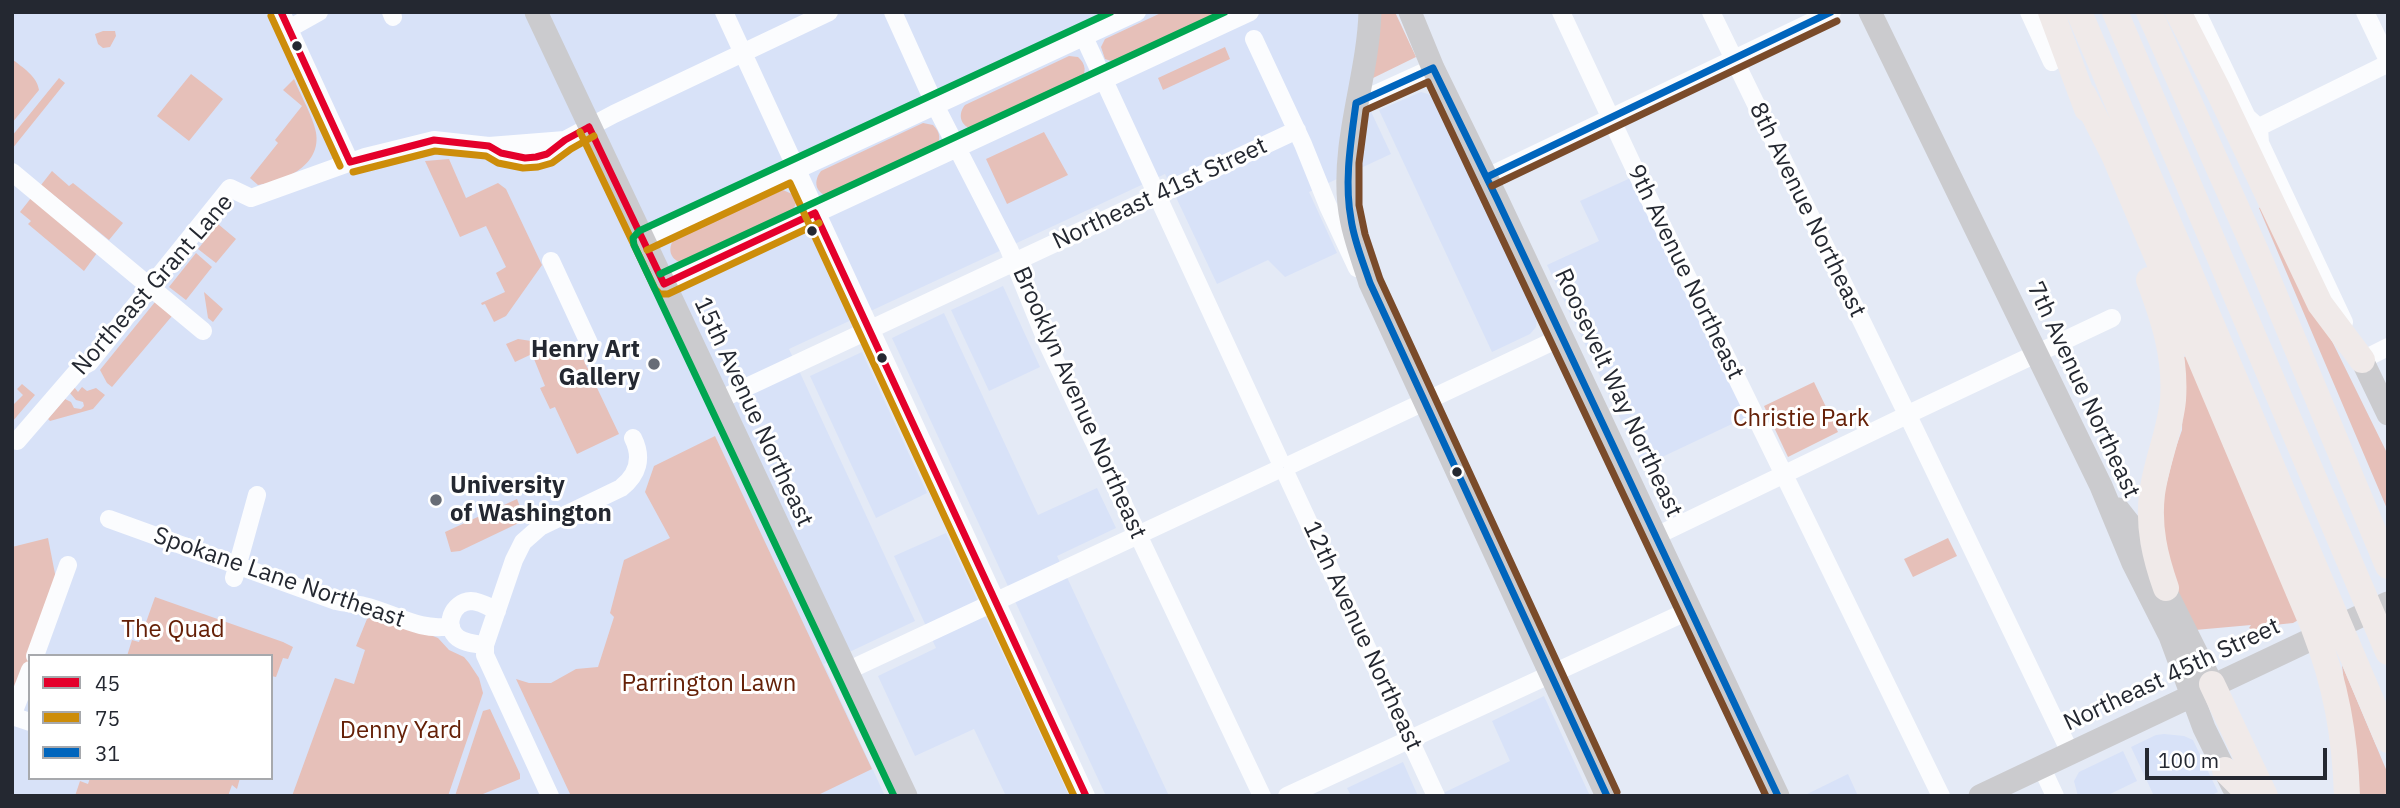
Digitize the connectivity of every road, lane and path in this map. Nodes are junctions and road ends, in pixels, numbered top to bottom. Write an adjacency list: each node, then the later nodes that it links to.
1 (281, 12): 40 (street)
2 (319, 12): 23 (street)
3 (536, 12): 36 (main road, 15th Avenue Northeast)
4 (724, 12): 26 (street)
5 (829, 12): 26 (street)
6 (893, 12): 34 (street, Brooklyn Avenue Northeast)
7 (1137, 12): 24 (street)
8 (1250, 12): 31 (street)
9 (1370, 12): 33 (main road)
10 (1410, 12): 30 (main road, Roosevelt Way Northeast)
11 (1561, 12): 35 (street, 9th Avenue Northeast)
12 (1711, 12): 27 (street, 8th Avenue Northeast)
13 (1832, 12): 27 (street)
14 (1870, 12): 58 (main road, 7th Avenue Northeast)
15 (2029, 12): 28 (street)
16 (2051, 12): 32 (highway)
17 (2080, 12): 95 (highway)
18 (2115, 12): 87 (highway)
19 (2149, 12): 71 (highway)
20 (2178, 12): 59 (highway)
21 (2197, 12): 37 (street)
22 (2365, 12): 29 (street)
23 (294, 26)
24 (1084, 37): 31 (street, 12th Avenue Northeast); 34 (street)
25 (1254, 39): 38 (street)
26 (743, 53): 36 (street); 41 (street)
27 (1734, 60): 35 (street); 63 (street, 8th Avenue Northeast)
28 (2052, 62)
29 (2386, 62): 37 (street)
30 (1433, 68): 33 (street); 43 (main road, Roosevelt Way Northeast)
31 (1103, 80): 39 (street); 44 (street, 12th Avenue Northeast)
32 (2083, 94): 69 (highway); 113 (highway)
33 (1356, 103): 49 (main road)
34 (935, 105): 39 (street, Brooklyn Avenue Northeast); 41 (street)
35 (1611, 118): 43 (street); 67 (street, 9th Avenue Northeast)
36 (589, 127): 40 (street, Northeast Grant Lane); 46 (main road, 15th Avenue Northeast)
37 (2259, 127): 59 (street)
38 (1297, 130): 44 (street, Northeast 41st Street); 49 (street)
39 (958, 147): 45 (street); 48 (street, Brooklyn Avenue Northeast)
40 (350, 162): 51 (street, Northeast Grant Lane)
41 (795, 169): 45 (street); 46 (street)
42 (12, 173): 51 (street)
43 (1487, 177): 55 (main road, Roosevelt Way Northeast)
44 (1155, 196): 48 (street, Northeast 41st Street); 66 (street, 12th Avenue Northeast)
45 (815, 212): 50 (street); 53 (street)
46 (643, 241): 50 (main road, 15th Avenue Northeast)
47 (551, 261): 56 (street)
48 (1015, 262): 53 (street, Northeast 41st Street); 74 (street, Brooklyn Avenue Northeast)
49 (1370, 283): 61 (main road)
50 (664, 284): 60 (main road, 15th Avenue Northeast)
51 (151, 287): 54 (street); 65 (street, Northeast Grant Lane)
52 (2112, 318): 58 (street)
53 (869, 329): 60 (street, Northeast 41st Street); 82 (street)
54 (203, 331)
55 (1562, 337): 61 (street); 73 (main road, Roosevelt Way Northeast)
56 (589, 343)
57 (2388, 347): 59 (street)
58 (2037, 353): 63 (street); 68 (main road, 7th Avenue Northeast)
59 (2362, 360): 62 (main road)
60 (719, 400): 89 (main road, 15th Avenue Northeast)
61 (1424, 402): 66 (street); 90 (main road)
62 (2388, 414)
63 (1908, 415): 67 (street); 96 (street, 8th Avenue Northeast)
64 (634, 438): 84 (street)
65 (17, 441)
66 (1283, 467): 74 (street); 94 (street, 12th Avenue Northeast)
67 (1783, 474): 73 (street); 107 (street, 9th Avenue Northeast)
68 (2101, 486): 75 (main road); 80 (main road, 7th Avenue Northeast)
69 (2152, 492): 75 (highway); 80 (highway)
70 (257, 495): 79 (street)
71 (2359, 496): 76 (highway); 78 (highway)
72 (109, 519): 79 (street, Spokane Lane Northeast)
73 (1664, 533): 81 (main road, Roosevelt Way Northeast)
74 (1139, 536): 82 (street); 102 (street, Brooklyn Avenue Northeast)
75 (2140, 536): 80 (highway)
76 (2388, 552)
77 (68, 565): 88 (street)
78 (2388, 566)
79 (236, 572): 85 (street, Spokane Lane Northeast)
80 (2161, 599): 92 (main road, 7th Avenue Northeast)
81 (1686, 600): 90 (street); 106 (main road)
82 (997, 603): 89 (street); 101 (street)
83 (2388, 603): 92 (main road, Northeast 45th Street)
84 (497, 611): 85 (street); 86 (street)
85 (451, 626): 86 (street)
86 (485, 645): 99 (street)
87 (2388, 652)
88 (36, 654)
89 (847, 671): 100 (main road, 15th Avenue Northeast)
90 (1550, 674): 94 (street); 105 (main road)
91 (28, 675): 93 (street)
92 (2202, 689): 96 (main road, Northeast 45th Street); 98 (main road, 7th Avenue Northeast); 112 (highway)
93 (12, 716)
94 (1410, 740): 103 (street); 104 (street, 12th Avenue Northeast)
95 (2388, 740)
96 (2070, 752): 97 (main road, Northeast 45th Street)
97 (2041, 766): 108 (main road, Northeast 45th Street); 109 (street)
98 (2225, 770): 110 (main road, 7th Avenue Northeast); 111 (highway)
99 (550, 796)
100 (906, 796)
101 (1086, 796)
102 (1262, 796)
103 (1287, 796)
104 (1436, 796)
105 (1607, 796)
106 (1778, 796)
107 (1941, 796)
108 (1980, 796)
109 (2055, 796)
110 (2237, 796)
111 (2251, 796)
112 (2265, 796)
113 (2347, 796)

